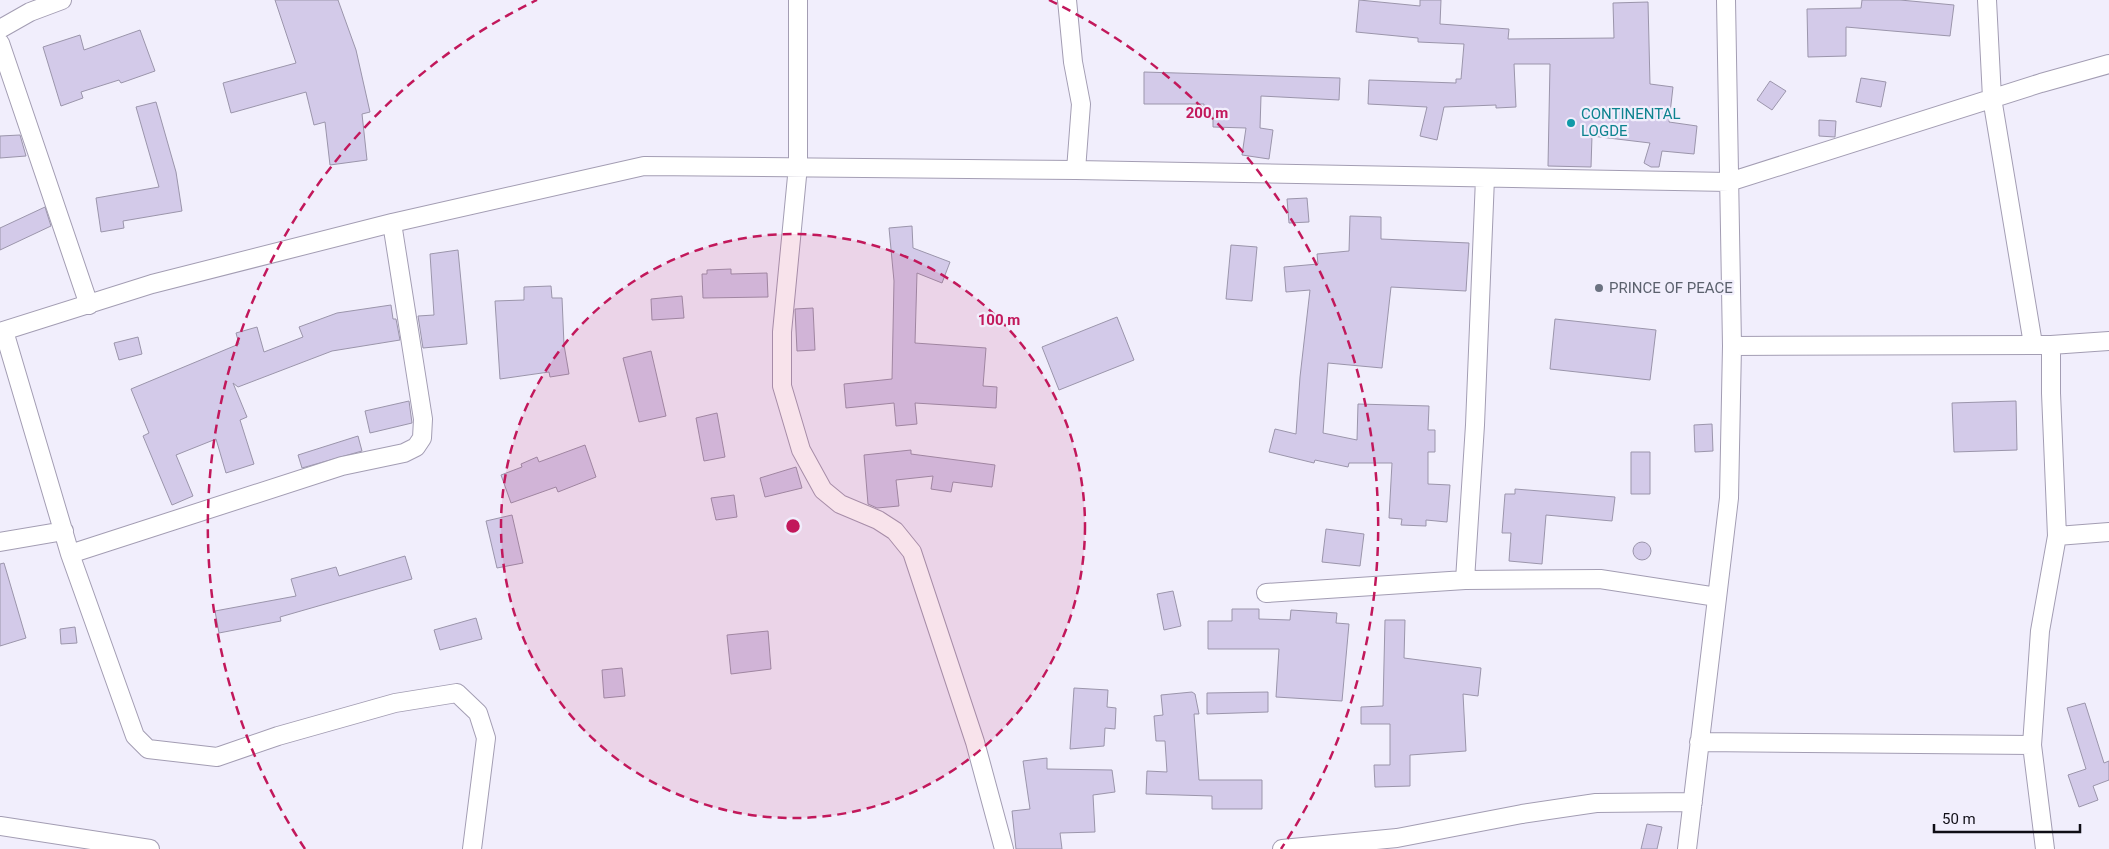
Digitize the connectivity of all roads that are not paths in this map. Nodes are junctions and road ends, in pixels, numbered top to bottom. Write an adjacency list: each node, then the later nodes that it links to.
1 (62, 0): 6 (street)
2 (798, 0): 10 (street)
3 (1067, 0): 11 (street)
4 (1726, 0): 13 (street)
5 (1987, 0): 9 (street)
6 (0, 28)
7 (0, 43): 15 (street)
8 (2109, 64): 9 (street)
9 (1992, 98): 13 (street); 18 (street)
10 (798, 166): 11 (street); 14 (street); 36 (street)
11 (1076, 170): 12 (street)
12 (1484, 178): 13 (street); 26 (street)
13 (1729, 182): 20 (street)
14 (392, 223): 15 (street); 25 (street)
15 (89, 305): 16 (street)
16 (2, 331): 21 (street)
17 (2109, 341): 19 (street)
18 (2032, 344): 19 (street); 20 (street)
19 (2051, 345): 23 (street)
20 (1732, 346): 28 (street)
21 (64, 531): 24 (street); 25 (street)
22 (2109, 532): 23 (street)
23 (2057, 536): 30 (street)
24 (0, 542)
25 (70, 554): 35 (street)
26 (1465, 580): 27 (street); 28 (street)
27 (1266, 593)
28 (1717, 597): 29 (street)
29 (1699, 742): 30 (street); 31 (street)
30 (2032, 745): 39 (street)
31 (1693, 802): 33 (street); 38 (street)
32 (0, 826): 34 (street)
33 (1396, 843): 37 (street)
34 (150, 849)
35 (472, 849)
36 (1004, 849)
37 (1282, 849)
38 (1687, 849)
39 (2045, 849)

